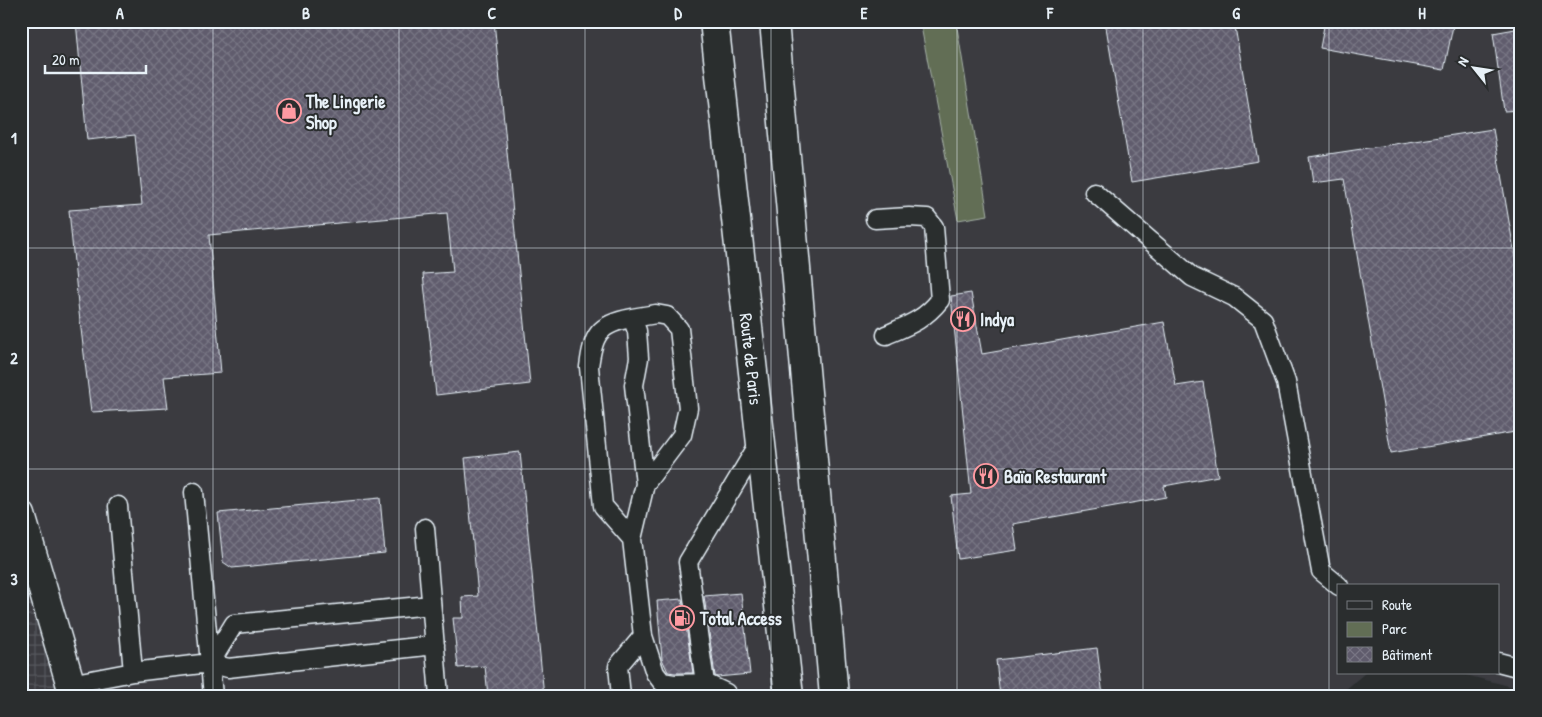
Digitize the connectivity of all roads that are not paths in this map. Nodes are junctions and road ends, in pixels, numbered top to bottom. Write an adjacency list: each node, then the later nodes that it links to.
1 (714, 21): 7 (main road, Route de Paris)
2 (774, 21): 29 (main road)
3 (1094, 192): 14 (lane)
4 (874, 219): 6 (lane)
5 (632, 318): 8 (lane); 8 (lane); 13 (lane)
6 (886, 334)
7 (761, 442): 22 (lane); 28 (main road, Route de Paris)
8 (644, 484): 13 (lane)
9 (194, 492): 18 (lane)
10 (118, 506): 21 (lane)
11 (21, 515): 23 (main road)
12 (425, 528): 15 (lane)
13 (632, 539): 16 (lane)
14 (1337, 584)
15 (432, 605): 17 (lane); 18 (lane)
16 (643, 636): 22 (lane); 26 (lane)
17 (435, 646): 18 (lane); 25 (lane)
18 (210, 663): 21 (lane); 24 (lane)
19 (1500, 663): 20 (lane)
20 (1521, 668)
21 (133, 672): 23 (lane)
22 (705, 683): 27 (lane)
23 (72, 690)
24 (213, 696)
25 (439, 696)
26 (621, 696)
27 (728, 696)
28 (789, 696)
29 (834, 696)

